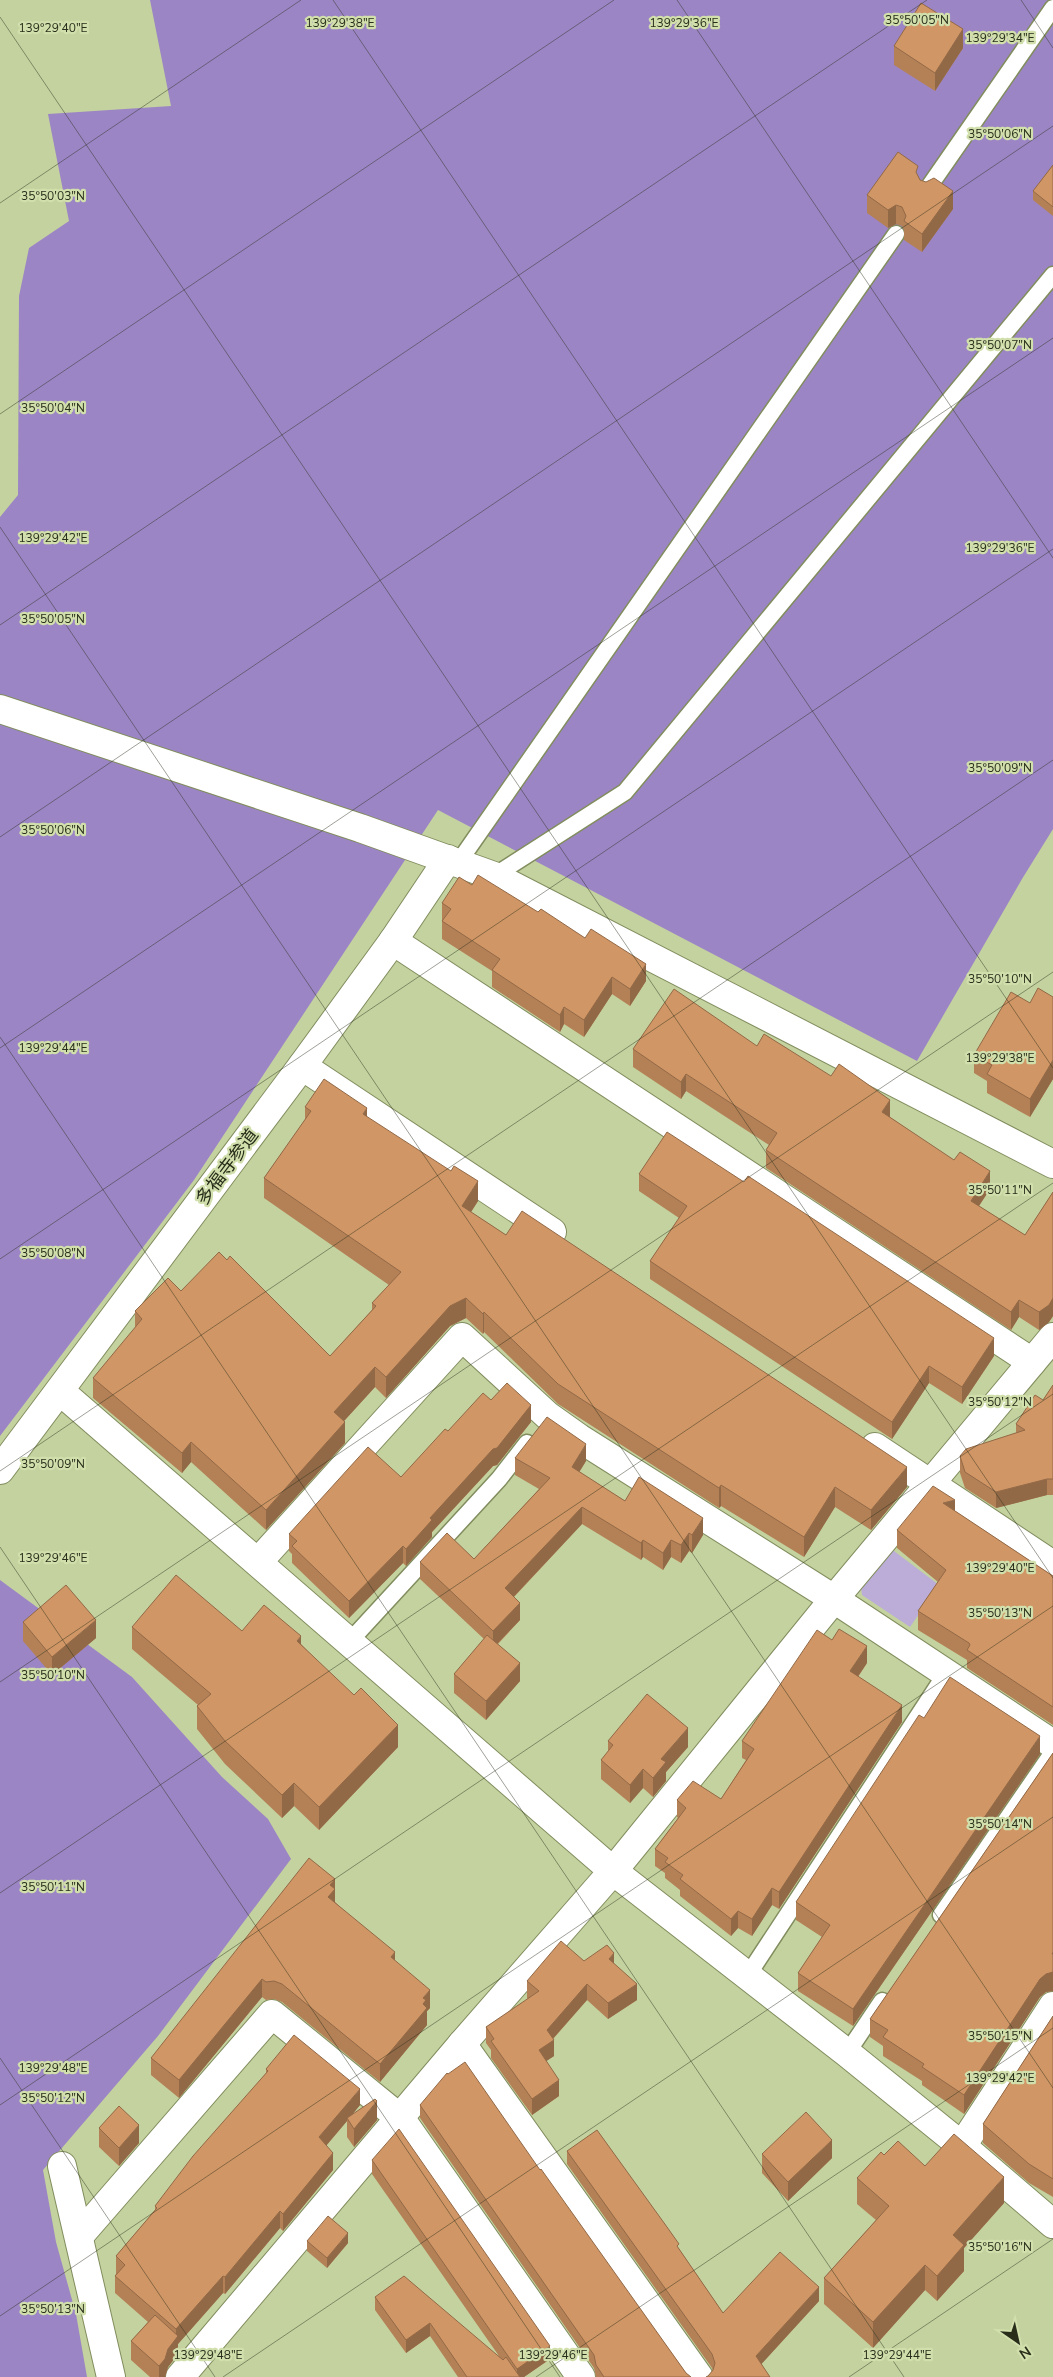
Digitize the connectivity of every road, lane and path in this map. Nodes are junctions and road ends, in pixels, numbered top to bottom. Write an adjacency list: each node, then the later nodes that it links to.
1 (1053, 8): 2 (lane)
2 (926, 191)
3 (896, 234): 6 (lane)
4 (1053, 275): 7 (lane)
5 (0, 708): 6 (street)
6 (453, 861): 7 (street); 8 (street, 多福寺参道)
7 (494, 876): 10 (street)
8 (393, 941): 9 (street, 多福寺参道); 13 (street)
9 (302, 1066): 11 (street); 14 (street, 多福寺参道)
10 (1053, 1164)
11 (572, 1246)
12 (1053, 1337): 13 (street)
13 (1032, 1362): 18 (street)
14 (60, 1391): 17 (street, 多福寺参道); 19 (street)
15 (548, 1416): 19 (street); 21 (street); 22 (lane)
16 (855, 1434): 18 (street)
17 (0, 1470)
18 (930, 1484): 20 (street); 21 (street)
19 (258, 1562): 22 (street)
20 (1053, 1565)
21 (834, 1599): 23 (street); 26 (street)
22 (349, 1642): 26 (street)
23 (947, 1672): 24 (street); 28 (lane)
24 (1053, 1744)
25 (1053, 1752): 27 (lane)
26 (613, 1871): 28 (street); 31 (street)
27 (930, 1931)
28 (748, 1975): 32 (street)
29 (891, 1988): 32 (lane)
30 (1053, 2006): 34 (street)
31 (462, 2044): 33 (street); 41 (street)
32 (847, 2053): 34 (street)
33 (400, 2119): 37 (street); 39 (street); 40 (street)
34 (962, 2146): 36 (street)
35 (62, 2166): 37 (street)
36 (1053, 2224)
37 (80, 2235): 38 (street)
38 (111, 2377)
39 (180, 2377)
40 (581, 2377)
41 (699, 2377)

